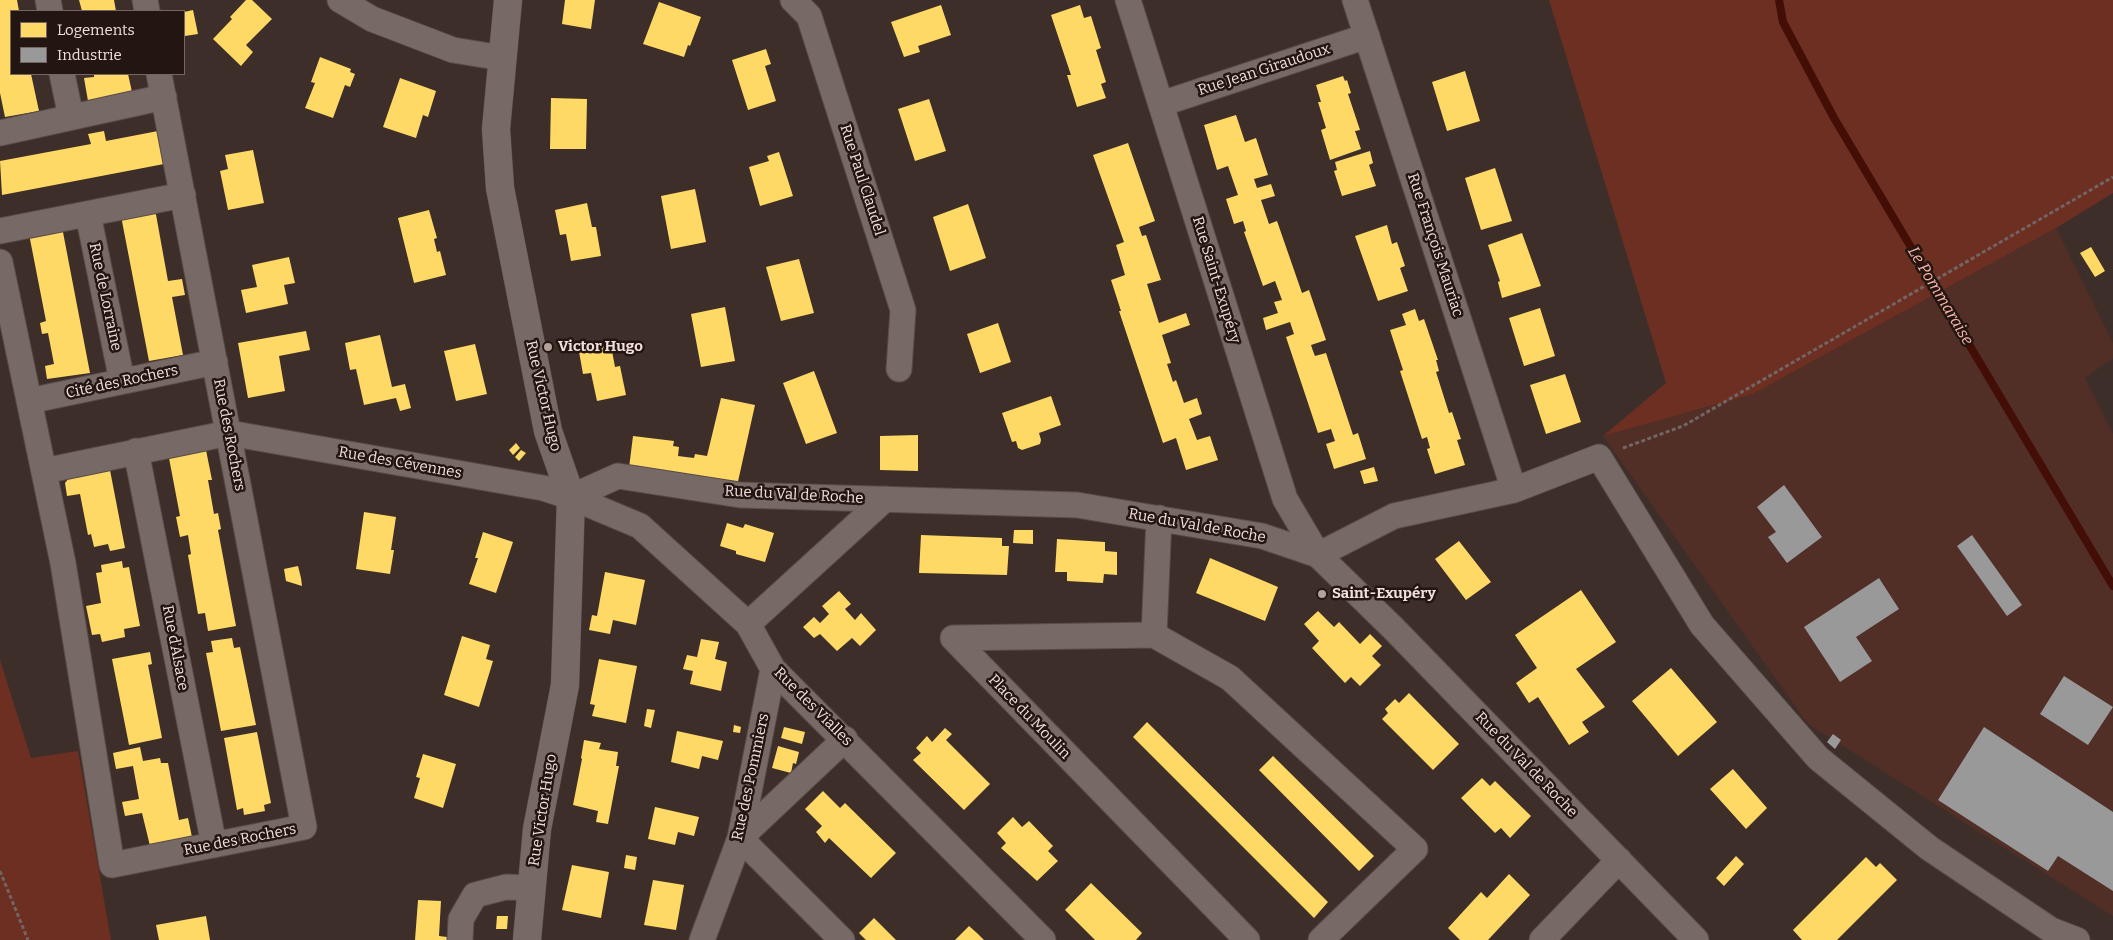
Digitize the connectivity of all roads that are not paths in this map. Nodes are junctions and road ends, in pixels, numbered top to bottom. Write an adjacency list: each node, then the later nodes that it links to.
1 (340, 0): 7 (street)
2 (508, 0): 7 (street, Rue Victor Hugo)
3 (793, 0): 18 (street, Rue Paul Claudel)
4 (1128, 0): 10 (street, Rue Saint-Exupéry)
5 (1355, 0): 6 (street, Rue François Mauriac)
6 (1367, 36): 10 (street, Rue Jean Giraudoux); 24 (street, Rue François Mauriac)
7 (502, 58): 25 (street, Rue Victor Hugo)
8 (62, 75): 11 (street)
9 (162, 86): 11 (street); 13 (street, Rue des Rochers)
10 (1161, 104): 28 (street, Rue Saint-Exupéry)
11 (71, 117): 12 (street)
12 (0, 133)
13 (183, 195): 14 (street); 17 (street, Rue des Rochers)
14 (88, 214): 15 (street); 19 (street, Rue de Lorraine)
15 (0, 231)
16 (0, 262): 20 (street, Rue des Rochers)
17 (215, 362): 19 (street, Cité des Rochers); 21 (street, Rue des Rochers)
18 (899, 369)
19 (122, 381): 20 (street, Cité des Rochers)
20 (29, 402): 23 (street, Rue des Rochers)
21 (229, 433): 22 (street); 25 (street, Rue des Cévennes); 34 (street, Rue des Rochers)
22 (136, 451): 23 (street); 34 (street, Rue d'Alsace)
23 (44, 470): 34 (street, Rue des Rochers)
24 (1514, 490): 28 (street); 46 (street)
25 (571, 497): 26 (street, Rue du Val de Roche); 29 (street, Rue des Vialles); 36 (street, Rue Victor Hugo)
26 (886, 499): 27 (street, Rue du Val de Roche); 29 (street)
27 (1159, 518): 28 (street, Rue du Val de Roche); 30 (street)
28 (1318, 555): 35 (street, Rue du Val de Roche)
29 (748, 624): 31 (street, Rue des Vialles)
30 (1154, 635): 42 (street, Place du Moulin); 43 (street)
31 (773, 668): 32 (street, Rue des Vialles); 33 (street, Rue des Pommiers)
32 (844, 739): 33 (street); 41 (street, Rue des Vialles)
33 (740, 838): 39 (street, Rue des Pommiers); 40 (street)
34 (214, 845)
35 (1619, 860): 44 (street); 45 (street, Rue du Val de Roche)
36 (532, 888): 37 (street); 38 (street, Rue Victor Hugo)
37 (460, 940)
38 (526, 940)
39 (702, 940)
40 (842, 940)
41 (1044, 940)
42 (1246, 940)
43 (1321, 940)
44 (1542, 940)
45 (1696, 940)
46 (2077, 940)

